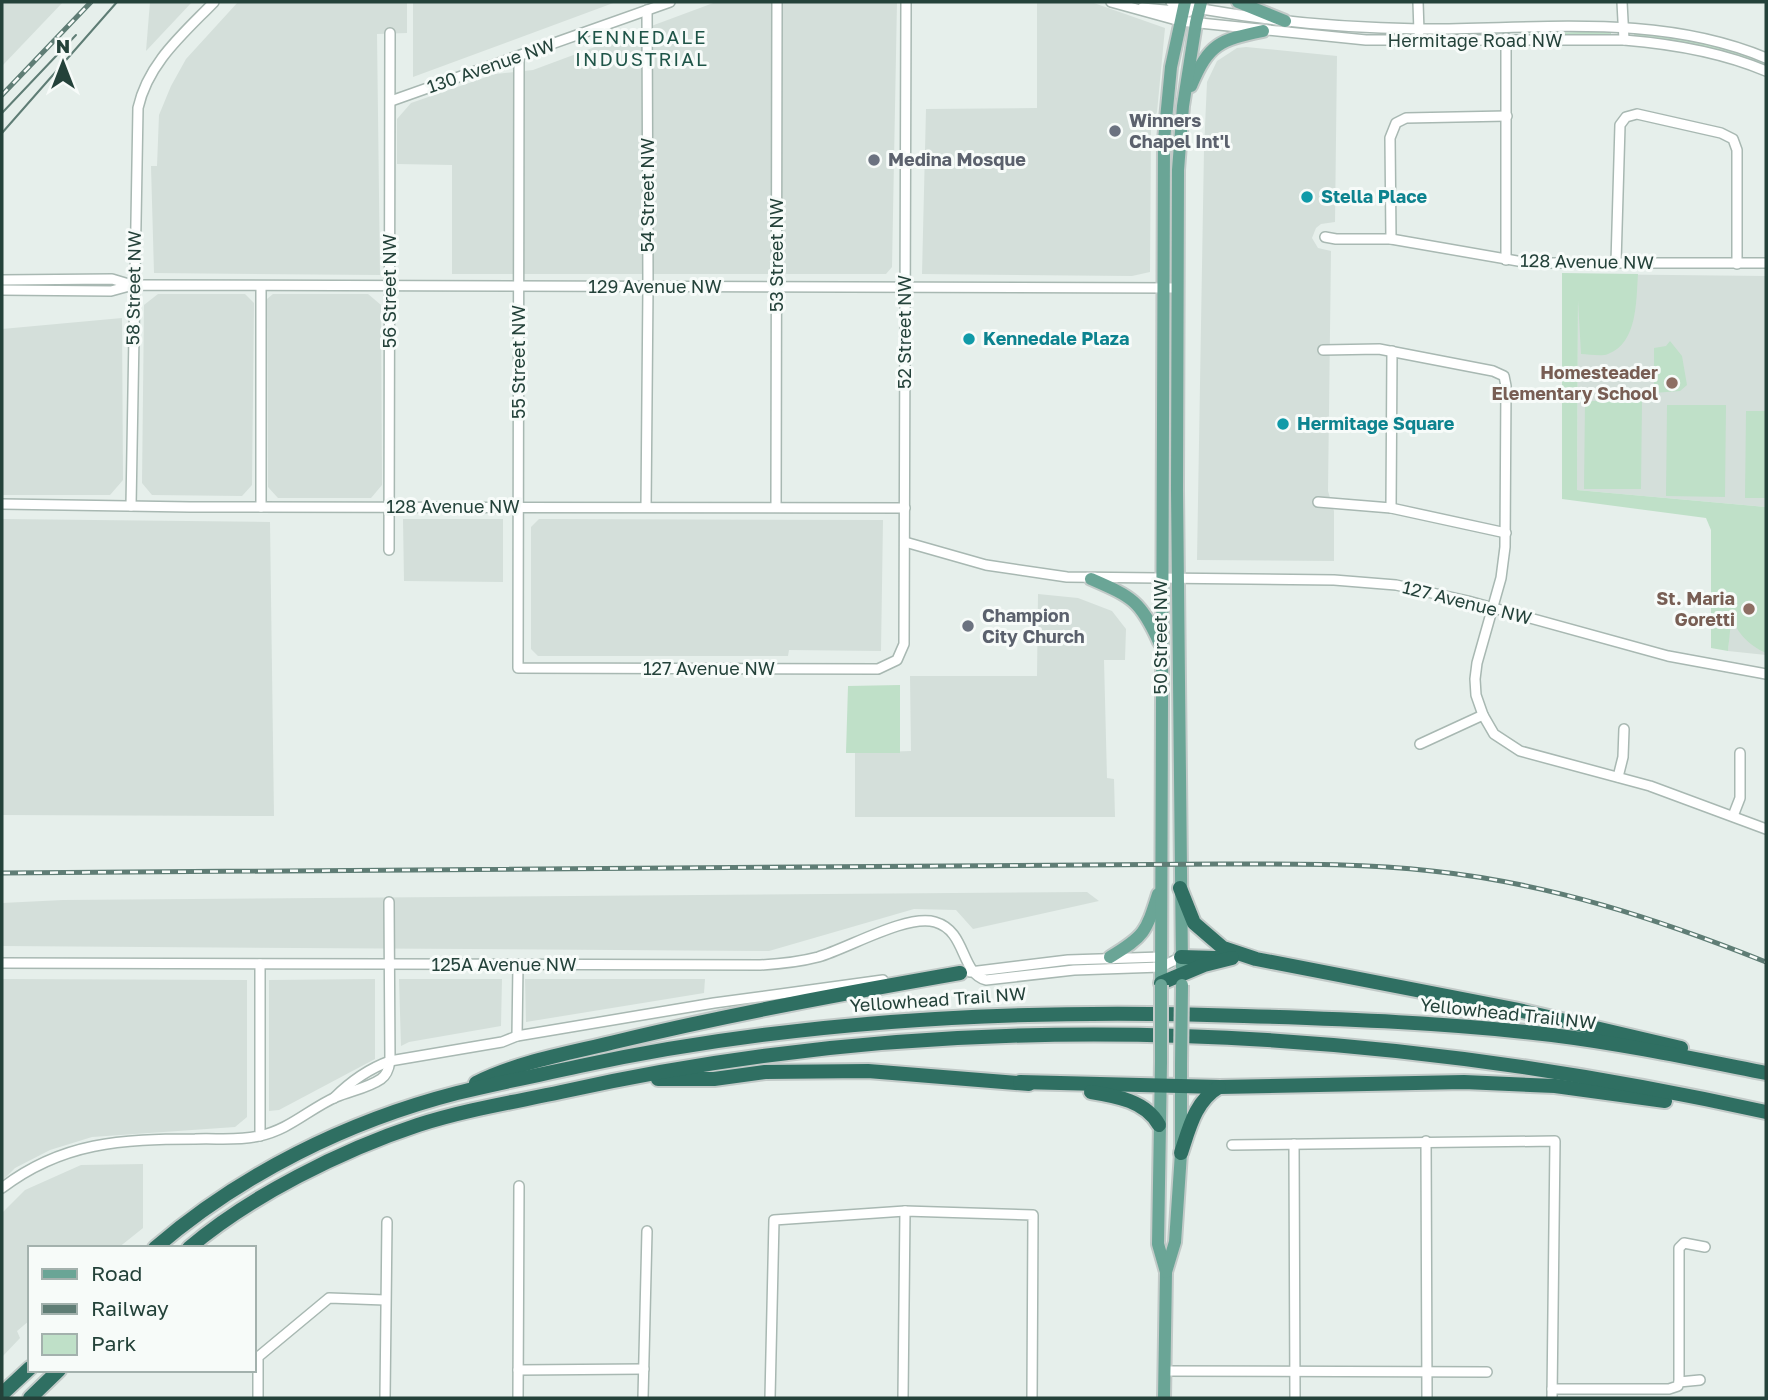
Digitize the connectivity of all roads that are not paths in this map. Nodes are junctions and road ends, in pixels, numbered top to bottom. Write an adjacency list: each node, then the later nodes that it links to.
1 (214, 2): 35 (street, 58 Street NW)
2 (670, 2): 11 (street, 130 Avenue NW)
3 (777, 2): 40 (street, 53 Street NW)
4 (906, 2): 42 (street, 52 Street NW)
5 (1111, 2): 10 (street)
6 (1238, 2): 12 (main road)
7 (1418, 2): 15 (street)
8 (1622, 2): 14 (street)
9 (1200, 5): 10 (street, Hermitage Road NW); 12 (street, Hermitage Road NW); 13 (main road, 50 Street NW)
10 (1181, 8): 13 (street, Hermitage Road NW); 41 (main road, 50 Street NW)
11 (647, 10): 22 (street, 130 Avenue NW); 39 (street, 54 Street NW)
12 (1285, 20): 15 (street, Hermitage Road NW)
13 (1196, 23): 17 (street, Hermitage Road NW); 26 (main road, 50 Street NW)
14 (1623, 27): 16 (street, Hermitage Road NW); 19 (street); 23 (street, Hermitage Road NW)
15 (1419, 29): 16 (street, Hermitage Road NW); 20 (street)
16 (1506, 29): 21 (street)
17 (1263, 32): 20 (street, Hermitage Road NW); 26 (main road)
18 (390, 33): 25 (street, 56 Street NW)
19 (1624, 40): 21 (street, Hermitage Road NW); 24 (street, Hermitage Road NW)
20 (1419, 41): 21 (street, Hermitage Road NW)
21 (1506, 41): 27 (street)
22 (519, 57): 25 (street, 130 Avenue NW); 38 (street, 55 Street NW)
23 (1766, 58)
24 (1766, 71)
25 (391, 101): 37 (street, 56 Street NW)
26 (1183, 106): 41 (main road, 50 Street NW)
27 (1507, 116): 29 (street); 30 (street)
28 (1325, 237): 29 (street, 128 Avenue NW)
29 (1391, 239): 30 (street, 128 Avenue NW)
30 (1506, 260): 31 (street, 128 Avenue NW)
31 (1616, 263): 33 (street, 128 Avenue NW); 33 (street)
32 (1766, 263): 33 (street, 128 Avenue NW)
33 (1737, 264)
34 (2, 280): 35 (street, 129 Avenue NW)
35 (134, 285): 36 (street, 129 Avenue NW); 43 (street, 129 Avenue NW); 48 (street, 58 Street NW)
36 (261, 286): 37 (street, 129 Avenue NW); 49 (street)
37 (390, 286): 38 (street, 129 Avenue NW); 50 (street, 56 Street NW)
38 (519, 287): 39 (street, 129 Avenue NW); 51 (street, 55 Street NW)
39 (648, 287): 40 (street, 129 Avenue NW); 52 (street, 54 Street NW)
40 (776, 288): 42 (street, 129 Avenue NW); 53 (street, 53 Street NW)
41 (1170, 288): 42 (street, 129 Avenue NW); 60 (main road, 50 Street NW); 61 (main road, 50 Street NW)
42 (906, 289): 54 (street, 52 Street NW)
43 (2, 290)
44 (1323, 350): 45 (street)
45 (1392, 351): 55 (street); 56 (street)
46 (1318, 502): 55 (street)
47 (2, 504): 48 (street, 128 Avenue NW)
48 (131, 506): 49 (street, 128 Avenue NW)
49 (261, 507): 50 (street, 128 Avenue NW)
50 (389, 507): 51 (street, 128 Avenue NW); 58 (street, 56 Street NW)
51 (519, 507): 52 (street, 128 Avenue NW); 65 (street, 55 Street NW)
52 (646, 507): 53 (street, 128 Avenue NW)
53 (776, 507): 54 (street, 128 Avenue NW)
54 (905, 508): 57 (street, 52 Street NW)
55 (1391, 508): 56 (street)
56 (1506, 533): 62 (street)
57 (905, 542): 59 (street); 64 (street, 52 Street NW)
58 (389, 550)
59 (1091, 579): 60 (street); 63 (main road)
60 (1162, 580): 61 (street, 127 Avenue NW); 63 (main road, 50 Street NW)
61 (1178, 580): 62 (street, 127 Avenue NW); 75 (main road, 50 Street NW)
62 (1493, 608): 66 (street, 127 Avenue NW); 67 (street)
63 (1162, 647): 74 (main road, 50 Street NW)
64 (897, 660): 65 (street, 127 Avenue NW)
65 (518, 668)
66 (1766, 674)
67 (1483, 715): 69 (street); 71 (street)
68 (1624, 729): 71 (street)
69 (1420, 744)
70 (1740, 753): 72 (street)
71 (1618, 777): 72 (street)
72 (1733, 816): 73 (street)
73 (1766, 829)
74 (1161, 884): 77 (main road); 81 (main road, 50 Street NW)
75 (1181, 888): 78 (main road, 50 Street NW); 80 (highway)
76 (389, 902): 84 (street)
77 (1110, 957): 81 (street); 86 (street)
78 (1181, 957): 79 (highway); 81 (main road); 87 (main road, 50 Street NW)
79 (1232, 958): 80 (highway); 87 (highway)
80 (1256, 959): 91 (highway)
81 (1161, 962): 86 (street); 88 (main road, 50 Street NW)
82 (2, 963): 83 (street, 125A Avenue NW)
83 (260, 964): 84 (street, 125A Avenue NW); 102 (street)
84 (389, 965): 85 (street, 125A Avenue NW); 90 (street)
85 (518, 965): 86 (street, 125A Avenue NW); 89 (street)
86 (966, 972): 89 (street); 97 (highway)
87 (1182, 979): 88 (highway); 95 (main road, 50 Street NW, bridge)
88 (1161, 984): 94 (main road, 50 Street NW, bridge)
89 (517, 1036): 90 (street)
90 (390, 1061): 98 (street); 98 (street)
91 (1766, 1072): 97 (highway, Yellowhead Trail NW)
92 (617, 1079): 93 (highway); 99 (highway); 113 (highway)
93 (1020, 1083): 94 (highway); 101 (highway)
94 (1160, 1086): 95 (highway); 101 (main road, 50 Street NW)
95 (1181, 1087): 96 (highway); 106 (main road, 50 Street NW)
96 (1220, 1087): 99 (highway); 106 (highway)
97 (456, 1093): 112 (highway, Yellowhead Trail NW)
98 (334, 1098): 102 (street)
99 (1736, 1106): 100 (highway)
100 (1766, 1112)
101 (1159, 1125): 115 (main road, 50 Street NW)
102 (260, 1136): 108 (street)
103 (1426, 1141): 104 (street); 122 (street); 128 (street)
104 (1294, 1144): 105 (street); 121 (street)
105 (1231, 1145)
106 (1181, 1153): 115 (main road, 50 Street NW)
107 (519, 1186): 119 (street)
108 (2, 1188)
109 (905, 1211): 134 (street); 135 (street); 136 (street)
110 (387, 1222): 116 (street)
111 (647, 1231): 118 (street)
112 (158, 1246)
113 (192, 1246)
114 (1705, 1247): 126 (street)
115 (1166, 1272): 120 (main road, 50 Street NW)
116 (385, 1300): 130 (street); 131 (street)
117 (28, 1369): 127 (highway)
118 (643, 1369): 119 (street); 133 (street)
119 (518, 1370): 132 (street)
120 (1164, 1371): 121 (street); 137 (main road, 50 Street NW)
121 (1294, 1371): 122 (street); 138 (street)
122 (1427, 1371): 124 (street); 139 (street)
123 (57, 1372): 129 (highway)
124 (1487, 1372)
125 (1700, 1380): 126 (street)
126 (1679, 1382): 128 (street)
127 (2, 1394)
128 (1552, 1394)
129 (30, 1398)
130 (258, 1398)
131 (385, 1398)
132 (518, 1398)
133 (643, 1398)
134 (770, 1398)
135 (903, 1398)
136 (1032, 1398)
137 (1164, 1398)
138 (1295, 1398)
139 (1427, 1398)

